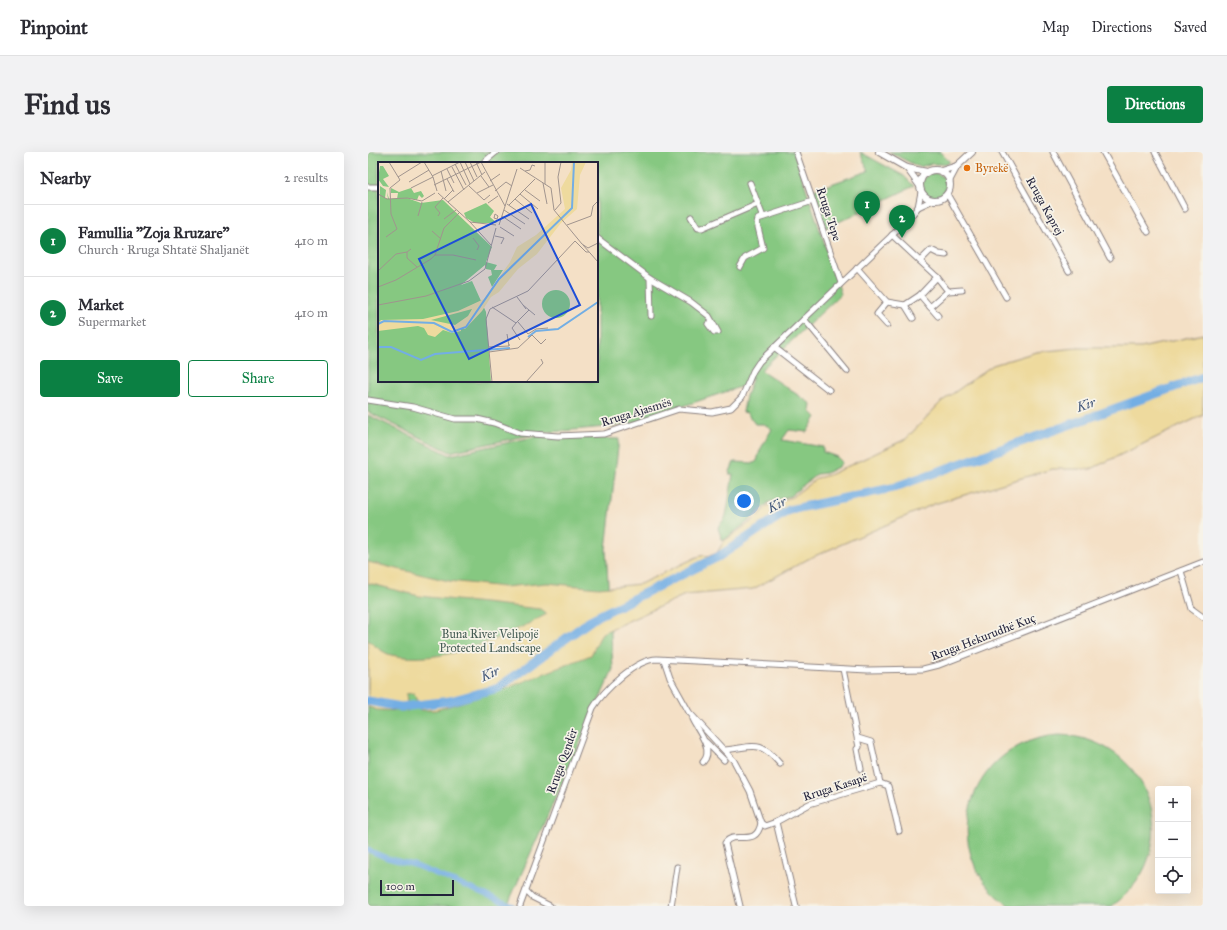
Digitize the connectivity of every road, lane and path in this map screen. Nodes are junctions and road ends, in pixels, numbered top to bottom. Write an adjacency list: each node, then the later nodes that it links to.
1 (496, 152): 9 (street)
2 (796, 152): 19 (street, Rruga Tepe)
3 (879, 152): 11 (main road)
4 (971, 152): 10 (main road)
5 (1002, 152): 33 (street, Rruga Kaprej)
6 (1052, 152): 29 (street)
7 (1103, 152): 25 (street)
8 (1155, 152): 22 (street)
9 (484, 162)
10 (957, 166): 12 (main road); 14 (main road)
11 (907, 168): 13 (main road); 16 (main road)
12 (941, 171): 13 (main road); 14 (main road)
13 (928, 172): 16 (main road)
14 (949, 181): 17 (main road)
15 (750, 183): 20 (street)
16 (920, 189): 18 (main road); 21 (street)
17 (947, 194): 18 (main road); 40 (street)
18 (933, 200): 21 (street)
19 (813, 201): 24 (street); 36 (street, Rruga Tepe)
20 (758, 204): 23 (street); 24 (street)
21 (918, 207): 26 (street)
22 (1185, 209)
23 (691, 217)
24 (763, 217): 31 (street)
25 (1148, 232)
26 (892, 235): 30 (street); 32 (street)
27 (598, 239): 35 (street)
28 (946, 255): 30 (street)
29 (1110, 258)
30 (920, 261): 34 (street)
31 (740, 266)
32 (857, 268): 36 (street); 41 (street)
33 (1069, 271)
34 (937, 277): 38 (street); 39 (street)
35 (650, 278): 44 (street); 48 (street)
36 (841, 283): 47 (street)
37 (962, 290): 38 (street)
38 (948, 291): 43 (street)
39 (920, 295): 42 (street); 43 (street)
40 (1006, 296)
41 (887, 302): 42 (street); 49 (street)
42 (905, 305): 46 (street)
43 (930, 307): 45 (street)
44 (651, 316)
45 (938, 316)
46 (913, 318)
47 (804, 319): 50 (street); 51 (street)
48 (708, 324)
49 (888, 325)
50 (774, 347): 52 (street); 53 (street, Rruga Ajasmës)
51 (847, 371)
52 (829, 390)
53 (368, 400)
54 (1203, 562): 55 (street, Rruga Hekurudhë Kuç)
55 (1181, 571): 56 (street); 58 (street, Rruga Hekurudhë Kuç)
56 (1203, 617)
57 (664, 660): 58 (street, Rruga Hekurudhë Kuç); 59 (street); 72 (street, Rruga Qendër)
58 (843, 669): 60 (street, Rruga Kasapë)
59 (689, 712): 61 (street); 62 (street)
60 (858, 738): 66 (street, Rruga Kasapë); 67 (street, Rruga Kasapë)
61 (705, 742): 63 (street); 64 (street)
62 (725, 750): 65 (street); 69 (street)
63 (724, 760)
64 (702, 762)
65 (780, 764)
66 (861, 770)
67 (880, 783): 68 (street, Rruga Kasapë); 70 (street, Rruga Kasapë)
68 (776, 822): 69 (street, Rruga Kasapë); 77 (street)
69 (761, 823): 76 (street)
70 (899, 831)
71 (677, 866): 75 (street)
72 (526, 891): 73 (street, Rruga Qendër); 74 (street)
73 (521, 903)
74 (550, 906)
75 (671, 906)
76 (740, 906)
77 (796, 906)

